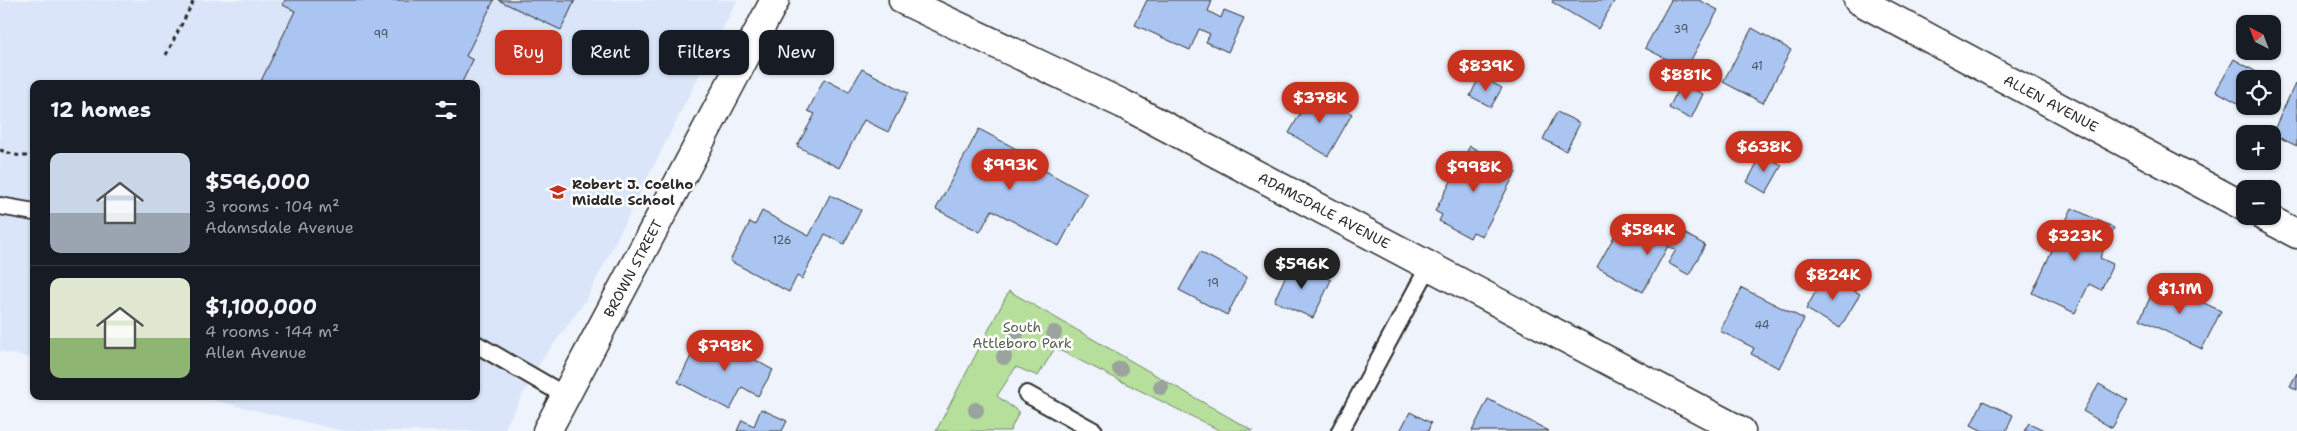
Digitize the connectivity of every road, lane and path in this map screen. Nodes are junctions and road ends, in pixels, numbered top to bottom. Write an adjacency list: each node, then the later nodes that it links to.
1 (194, 0): 5 (path)
2 (775, 0): 16 (street, BROWN STREET)
3 (903, 0): 13 (street, ADAMSDALE AVENUE)
4 (1858, 0): 8 (street, ALLEN AVENUE)
5 (166, 55)
6 (0, 150): 7 (path)
7 (30, 157)
8 (2236, 202)
9 (0, 206): 10 (lane)
10 (30, 211)
11 (2280, 225): 12 (street)
12 (2297, 234)
13 (1429, 266): 19 (lane); 20 (street, ADAMSDALE AVENUE)
14 (480, 346): 16 (lane)
15 (1028, 394): 18 (lane)
16 (566, 396): 17 (street, BROWN STREET)
17 (547, 431)
18 (1094, 431)
19 (1340, 431)
20 (1741, 431)

